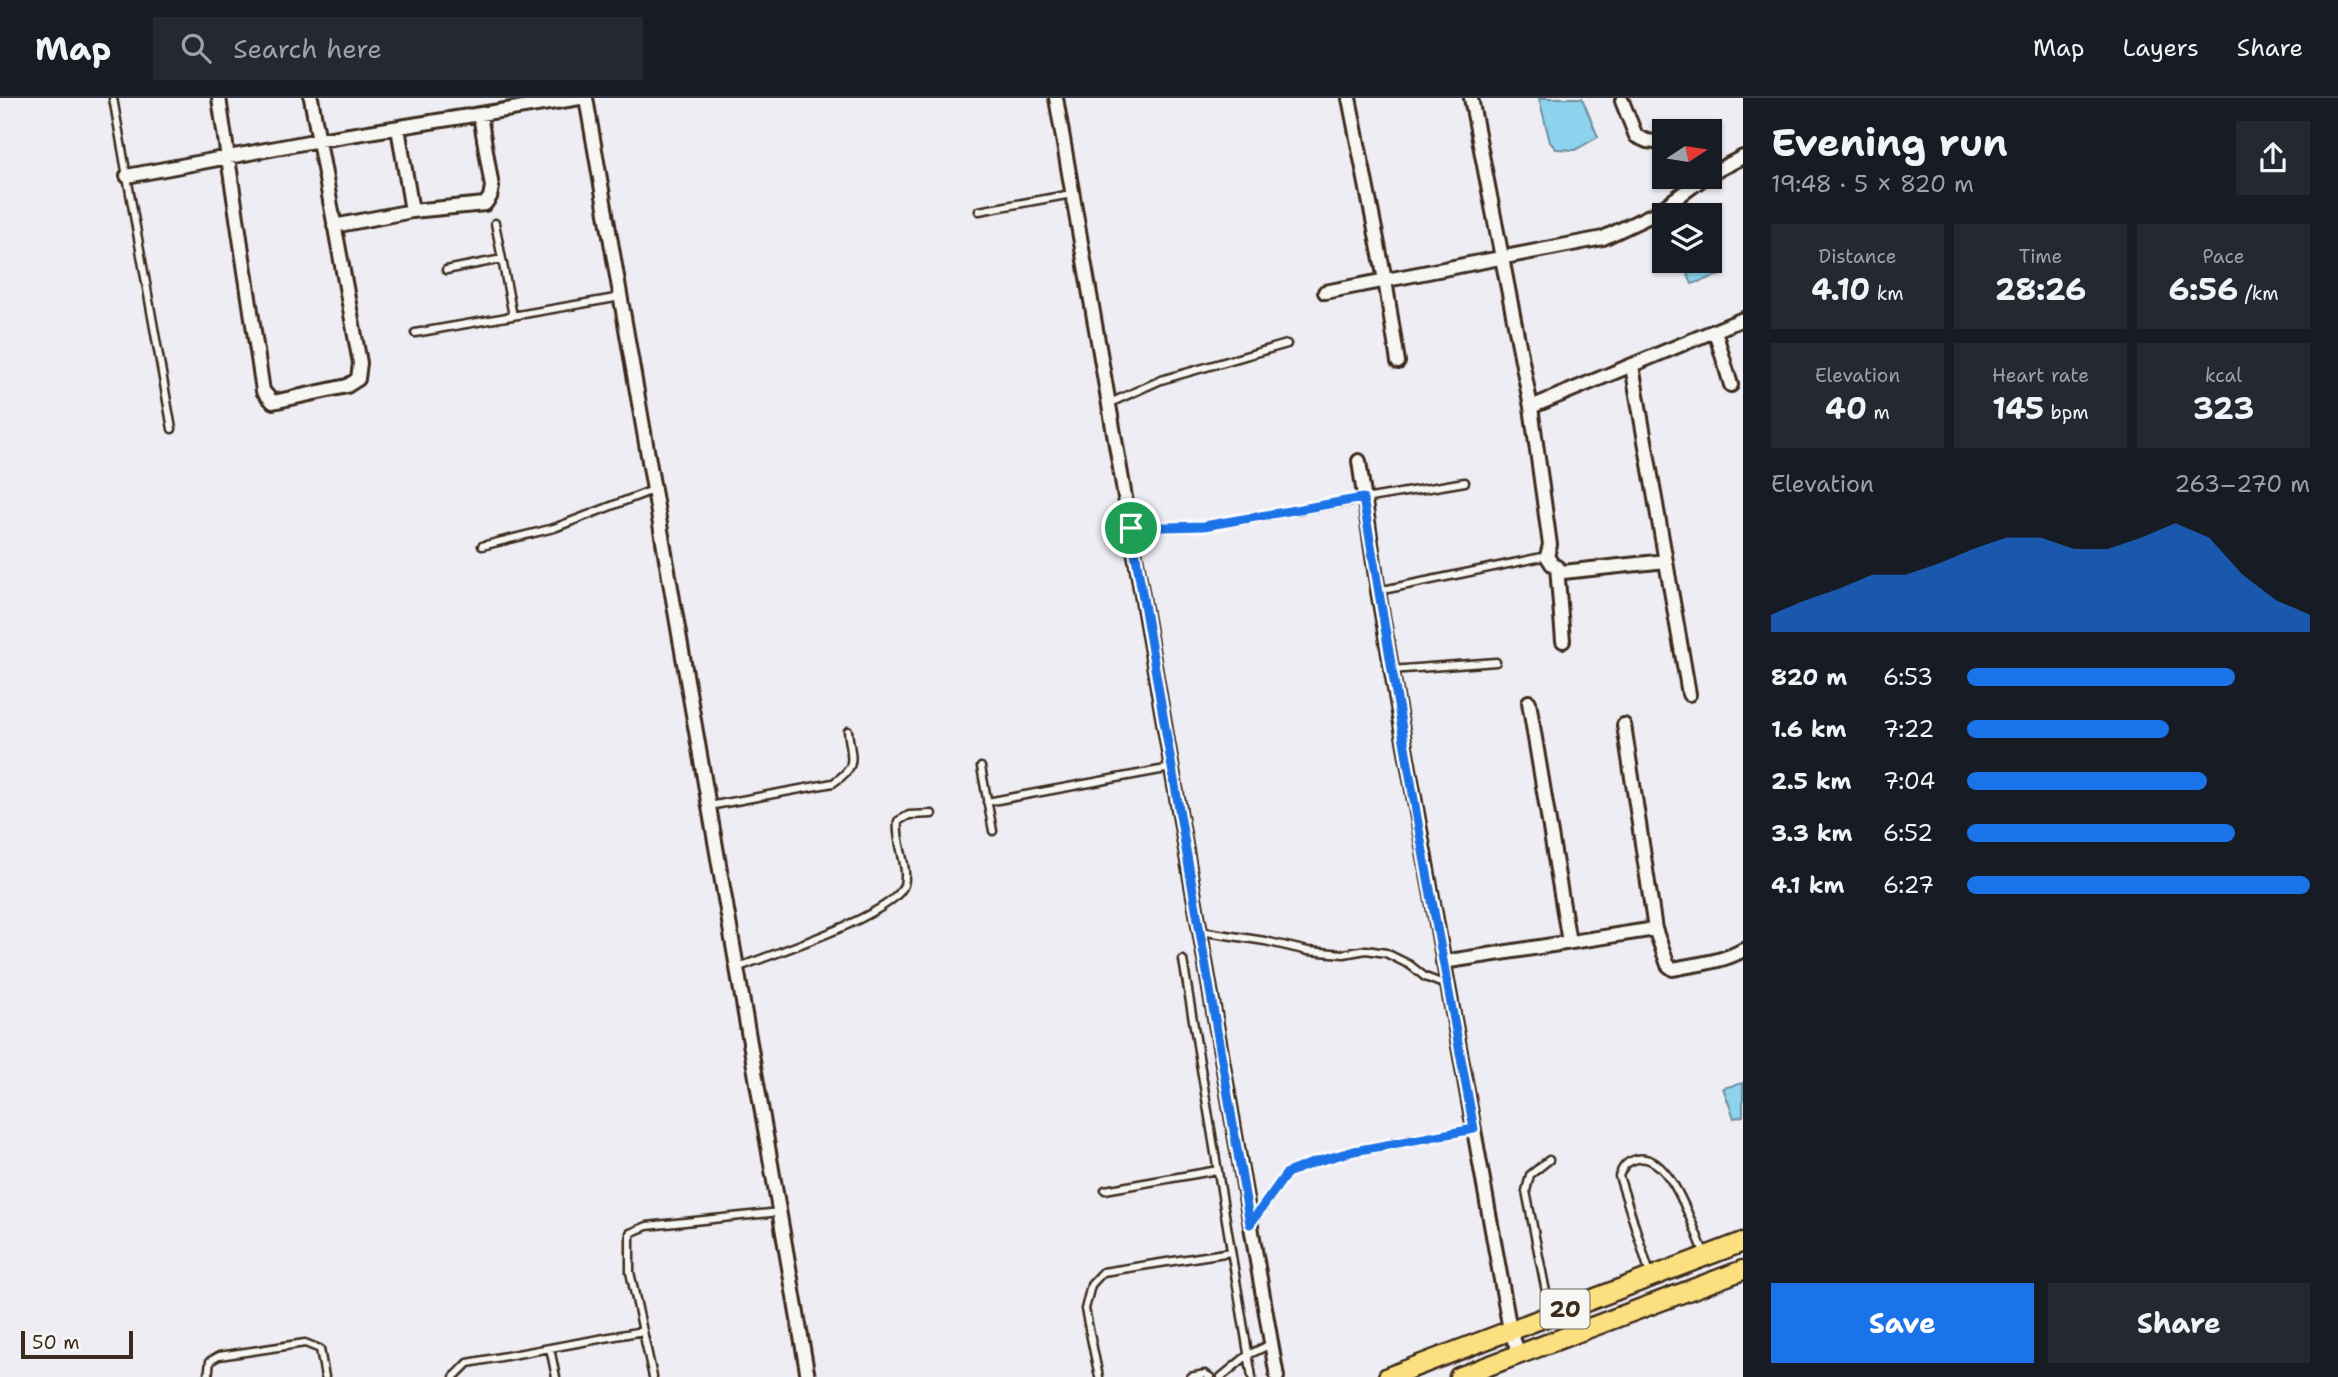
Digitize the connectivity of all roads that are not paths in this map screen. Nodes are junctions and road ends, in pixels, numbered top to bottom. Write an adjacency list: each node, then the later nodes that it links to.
1 (113, 98): 17 (lane)
2 (219, 98): 15 (street)
3 (311, 98): 12 (street)
4 (580, 98): 10 (street)
5 (586, 98): 29 (street)
6 (1056, 98): 19 (street)
7 (1349, 98): 27 (street)
8 (1471, 98): 25 (street)
9 (1622, 101): 13 (street)
10 (480, 115): 11 (street); 20 (street)
11 (398, 128): 12 (street); 20 (street)
12 (319, 140): 15 (street); 23 (street)
13 (1652, 142)
14 (1743, 157): 16 (street)
15 (229, 158): 17 (street); 23 (street)
16 (1722, 168)
17 (127, 176): 40 (lane)
18 (1686, 189): 25 (street)
19 (1073, 193): 21 (lane); 38 (street)
20 (412, 211): 23 (street)
21 (979, 211)
22 (495, 223): 24 (lane)
23 (334, 226)
24 (502, 259): 26 (lane); 30 (lane)
25 (1504, 259): 27 (street); 39 (street)
26 (446, 270)
27 (1385, 281): 28 (street); 35 (street)
28 (1325, 292)
29 (621, 297): 30 (lane); 43 (street)
30 (513, 316): 33 (lane)
31 (1743, 319): 32 (street)
32 (1715, 331): 36 (street); 37 (street)
33 (415, 333)
34 (1287, 344): 38 (lane)
35 (1398, 362)
36 (1632, 366): 39 (street); 48 (street)
37 (1731, 385)
38 (1110, 403): 45 (street)
39 (1531, 407): 47 (street)
40 (172, 429)
41 (1360, 461): 44 (street)
42 (1465, 482): 44 (lane)
43 (653, 490): 46 (lane); 61 (street)
44 (1363, 498): 45 (lane); 50 (street)
45 (1131, 528): 59 (street)
46 (482, 546)
47 (1547, 556): 49 (street); 50 (lane)
48 (1666, 561): 49 (street); 54 (street)
49 (1557, 567): 51 (street)
50 (1378, 591): 53 (street)
51 (1563, 641)
52 (1496, 662): 53 (lane)
53 (1391, 670): 69 (street)
54 (1689, 694)
55 (1529, 702): 66 (street)
56 (1624, 725): 64 (street)
57 (848, 731): 61 (lane)
58 (981, 767): 60 (lane)
59 (1172, 768): 60 (lane); 65 (street)
60 (987, 802): 63 (lane)
61 (709, 806): 70 (street)
62 (932, 814): 70 (lane)
63 (993, 831)
64 (1655, 929): 66 (street); 67 (street)
65 (1200, 931): 71 (lane); 77 (street)
66 (1569, 942): 69 (street)
67 (1743, 950)
68 (1183, 960): 74 (lane)
69 (1443, 962): 71 (street)
70 (737, 968): 76 (street)
71 (1447, 986): 72 (street)
72 (1474, 1129): 77 (lane); 86 (street)
73 (1549, 1160): 85 (lane)
74 (1217, 1170): 75 (lane); 79 (lane)
75 (1105, 1190)
76 (780, 1212): 87 (lane); 98 (street)
77 (1250, 1224): 88 (street)
78 (1743, 1242): 80 (main road, 20)
79 (1231, 1252): 91 (lane); 99 (lane)
80 (1705, 1256): 81 (main road, 20); 83 (lane)
81 (1680, 1266): 83 (main road, 20); 84 (main road)
82 (1743, 1270): 84 (main road, 20)
83 (1651, 1277): 85 (main road, 20)
84 (1688, 1291): 90 (main road, 20)
85 (1550, 1314): 86 (main road, 20)
86 (1510, 1330): 90 (street); 92 (main road, 20)
87 (643, 1331): 89 (lane); 97 (lane)
88 (1271, 1344): 91 (lane); 104 (street)
89 (550, 1348): 95 (lane); 96 (lane)
90 (1519, 1354): 105 (main road, 20)
91 (1248, 1355): 102 (lane); 103 (lane)
92 (1395, 1376)
93 (208, 1377): 94 (lane)
94 (325, 1377)
95 (454, 1377)
96 (556, 1377)
97 (653, 1377)
98 (808, 1377)
99 (1099, 1377)
100 (1190, 1377): 101 (lane)
101 (1210, 1377)
102 (1221, 1377)
103 (1252, 1377)
104 (1277, 1377)
105 (1459, 1377)

